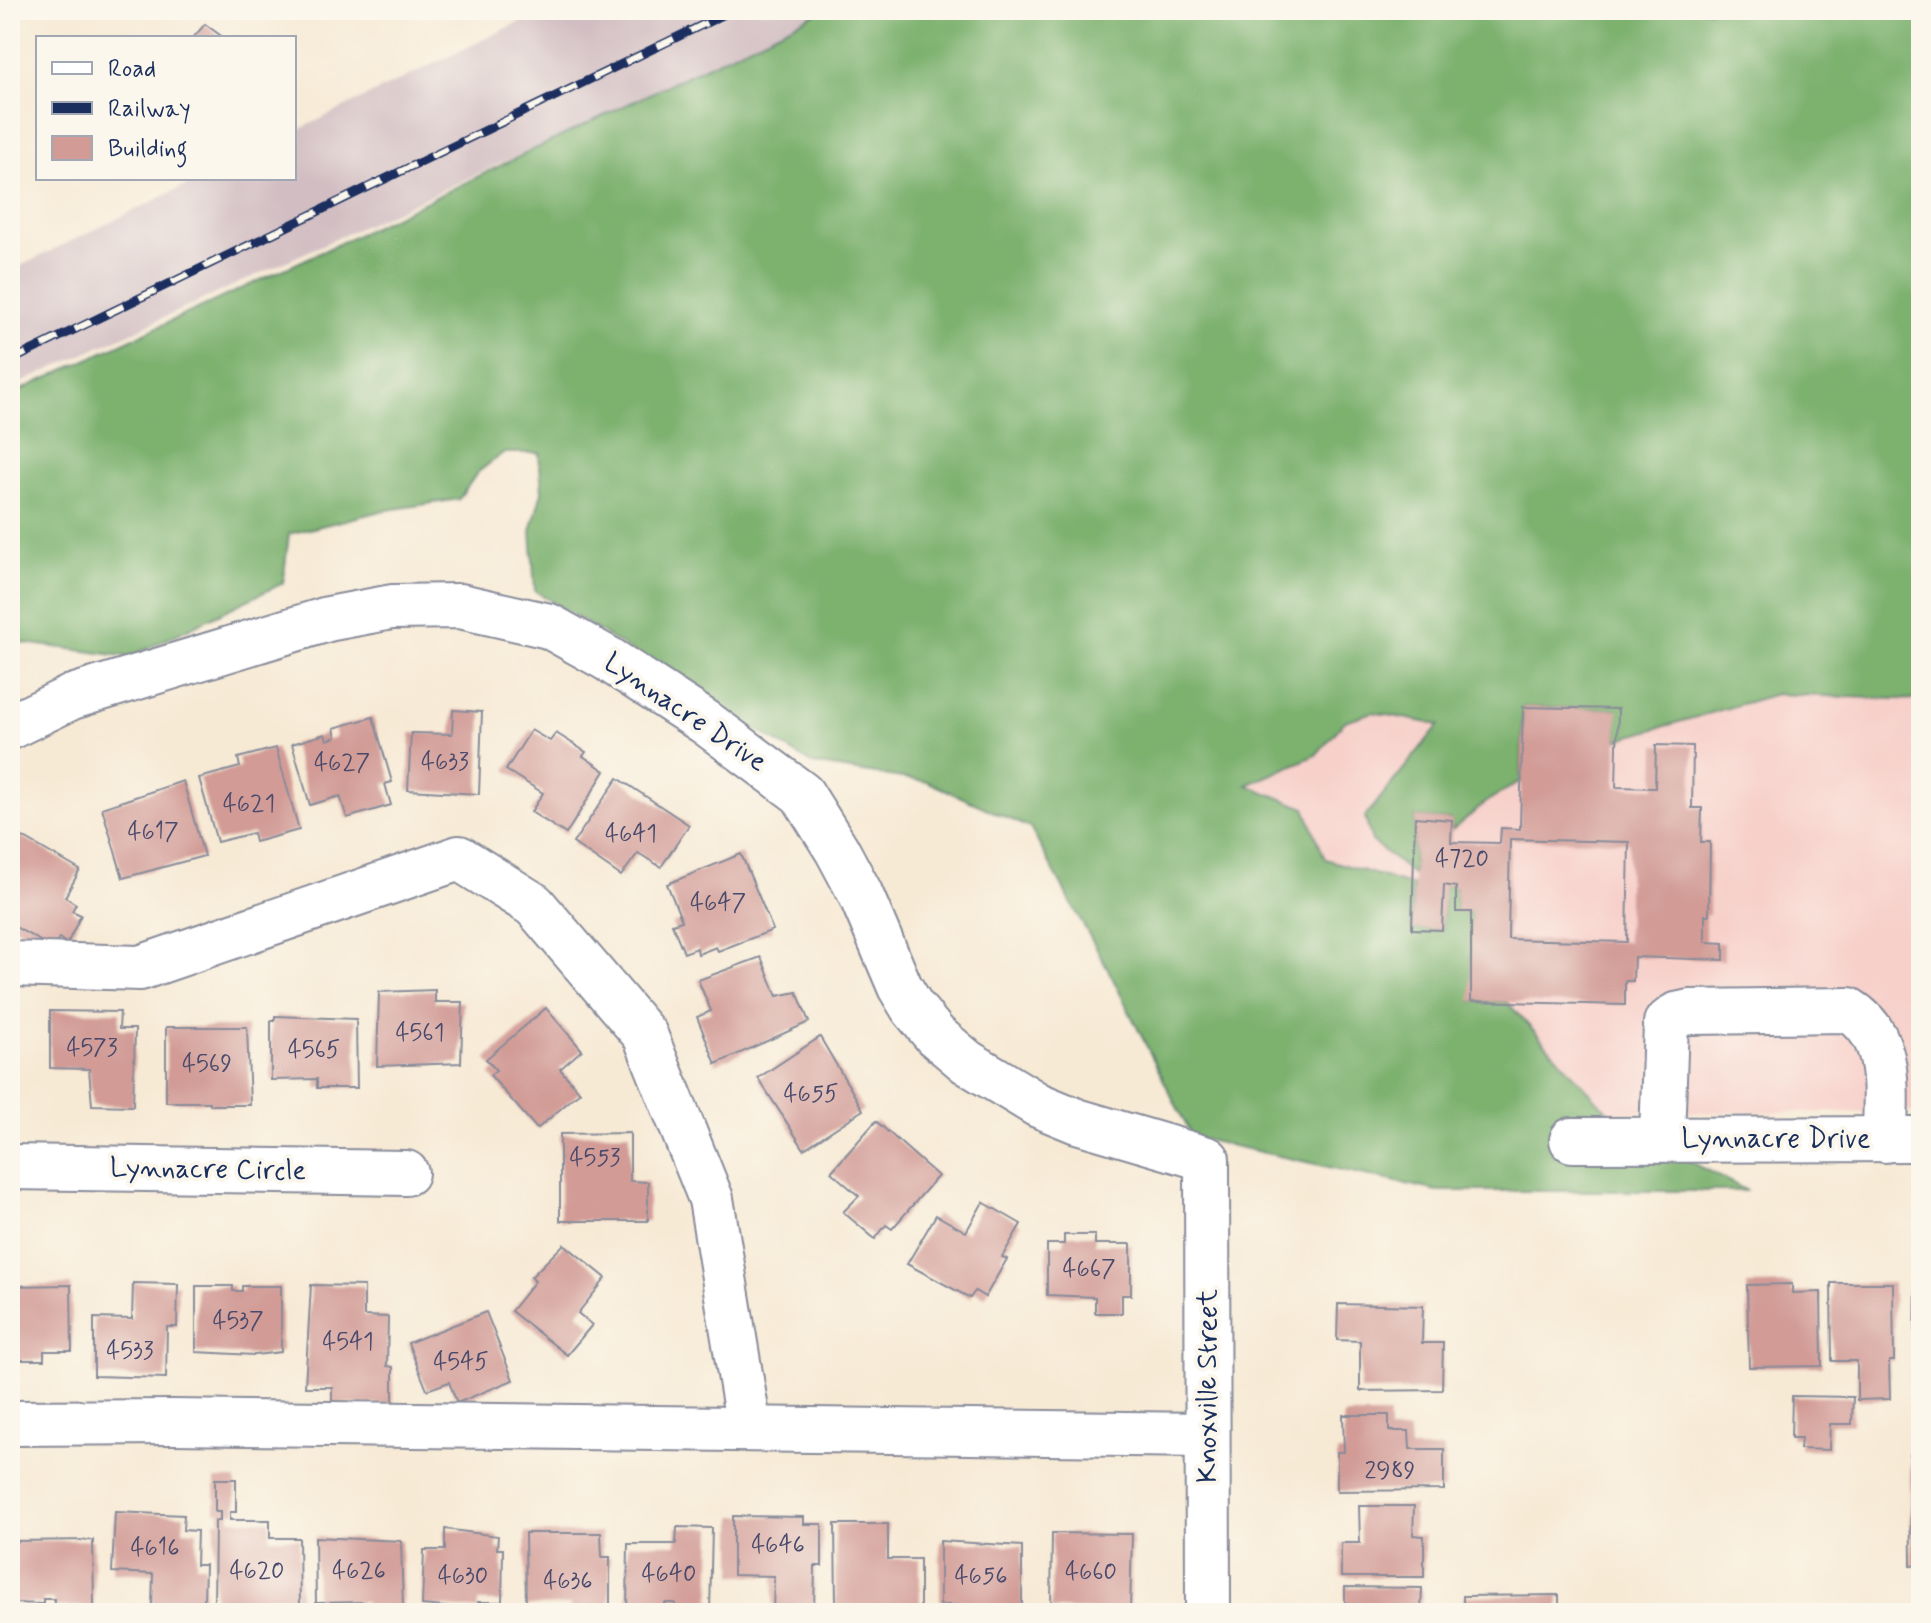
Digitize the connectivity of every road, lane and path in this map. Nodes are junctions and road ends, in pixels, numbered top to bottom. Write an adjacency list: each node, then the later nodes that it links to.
1 (10, 727): 6 (street, Lynnacre Drive)
2 (10, 964): 10 (street)
3 (1647, 1138): 4 (street); 5 (street, Lynnacre Drive); 5 (street)
4 (1572, 1140)
5 (1903, 1140)
6 (1207, 1159): 11 (street, Knoxville Street)
7 (10, 1167): 8 (street, Lynnacre Circle)
8 (406, 1173)
9 (10, 1423): 10 (street)
10 (749, 1428): 11 (street)
11 (1207, 1435): 12 (street, Knoxville Street)
12 (1208, 1613)

